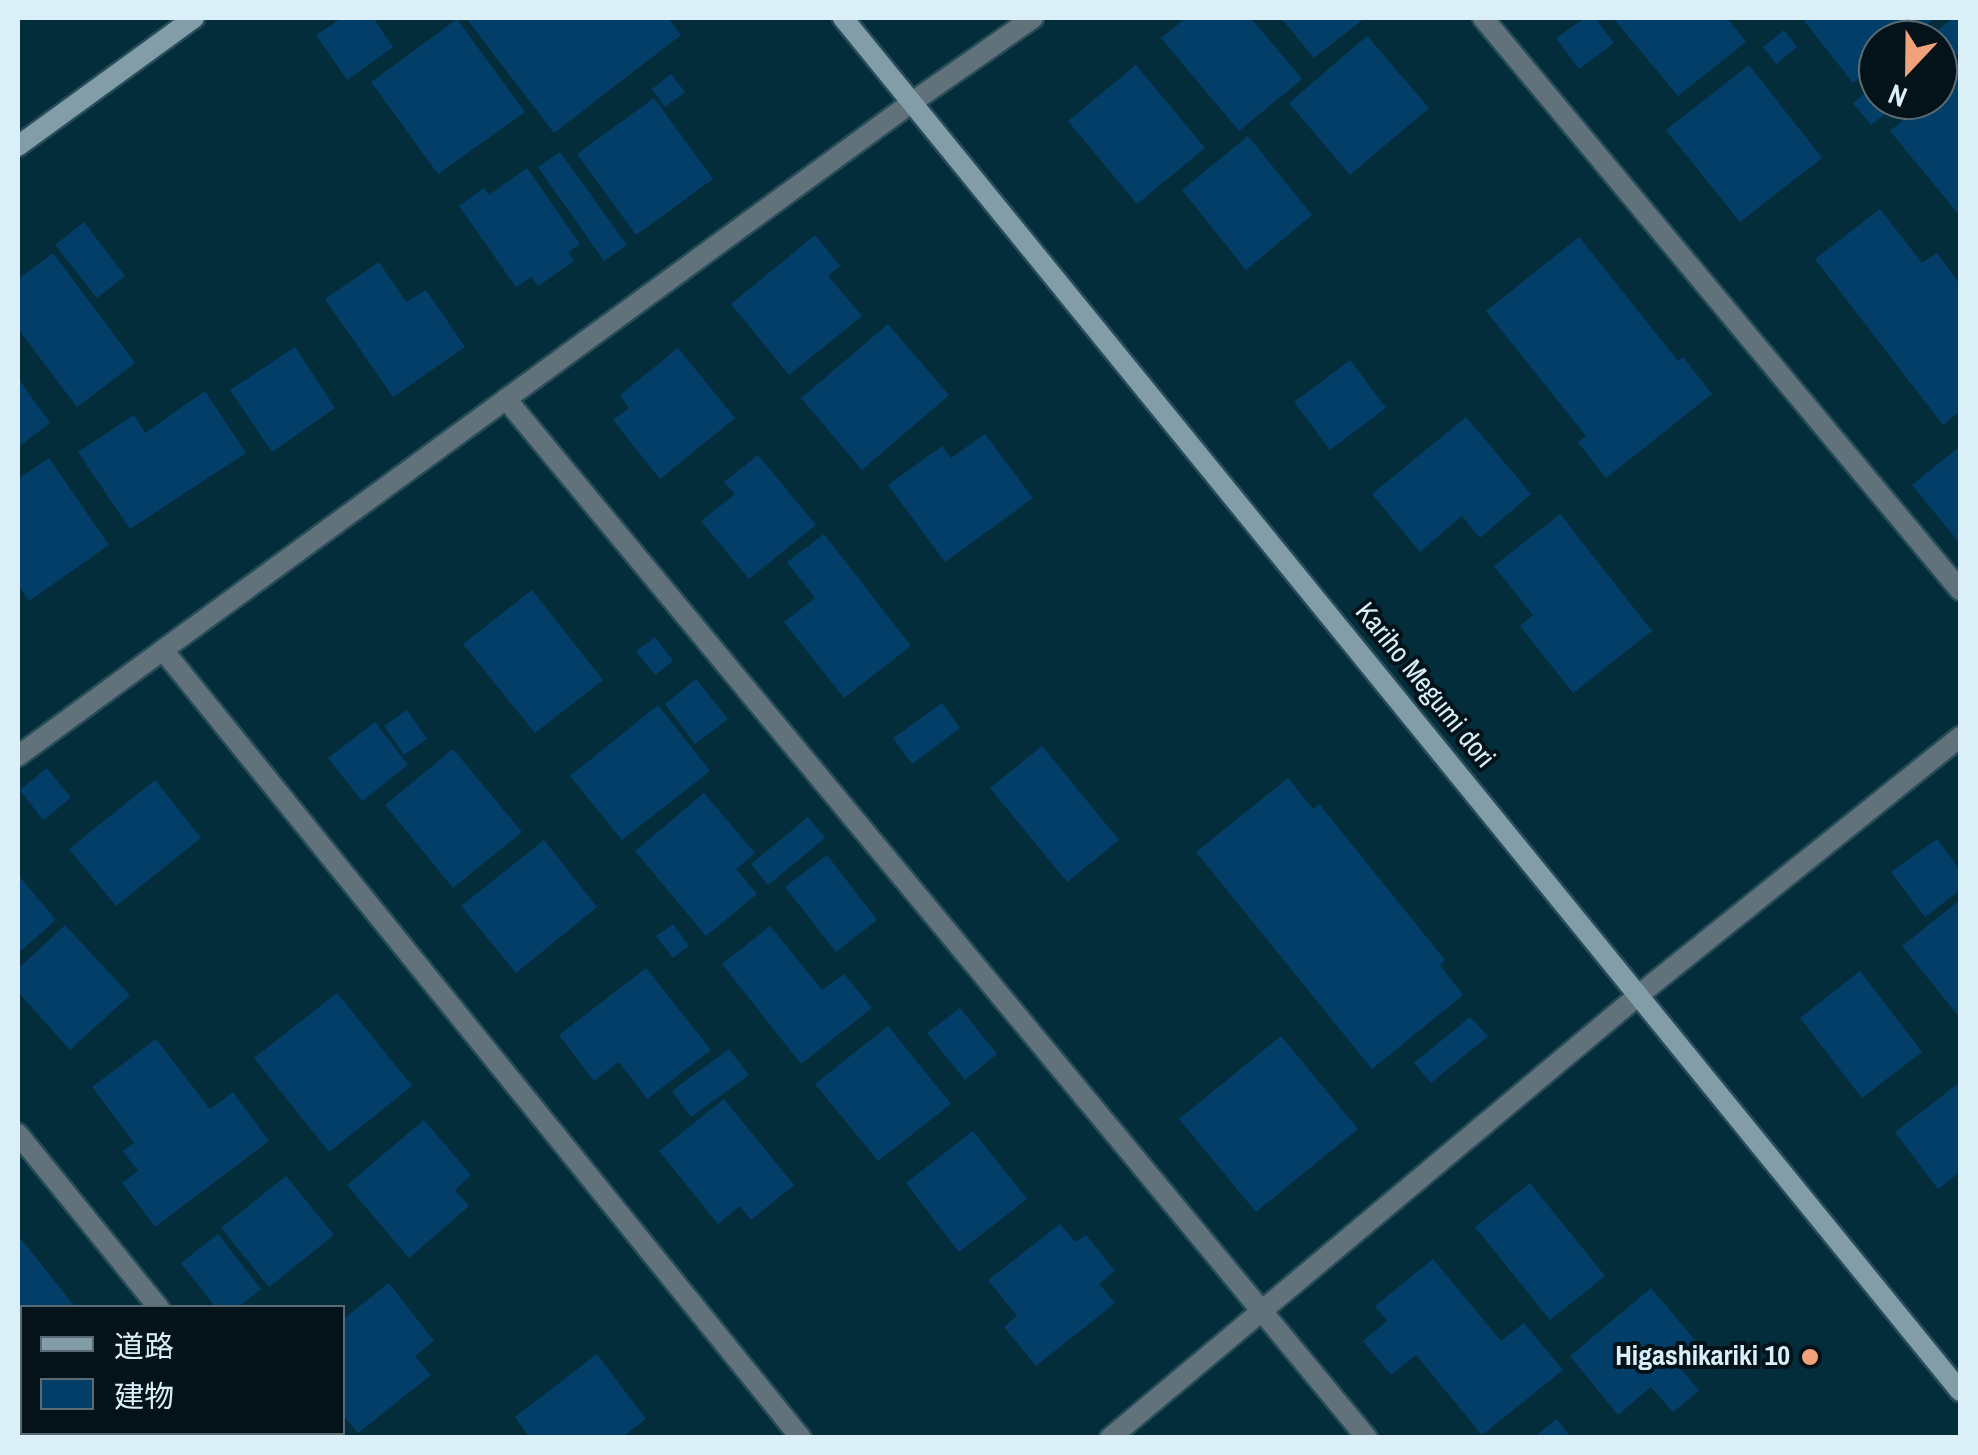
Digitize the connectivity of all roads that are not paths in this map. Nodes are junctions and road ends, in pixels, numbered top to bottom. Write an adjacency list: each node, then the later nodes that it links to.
1 (194, 18): 6 (street)
2 (843, 18): 5 (street, Kariho Megumi dori)
3 (1033, 18): 5 (street)
4 (1483, 18): 8 (street)
5 (911, 103): 7 (street); 12 (street, Kariho Megumi dori)
6 (18, 146)
7 (506, 399): 9 (street); 15 (street)
8 (1960, 590)
9 (163, 650): 11 (street); 17 (street)
10 (1960, 737): 12 (street)
11 (18, 756)
12 (1640, 994): 15 (street); 16 (street, Kariho Megumi dori)
13 (18, 1134): 14 (street)
14 (157, 1305)
15 (1262, 1309): 18 (street); 19 (street)
16 (1960, 1391)
17 (801, 1438)
18 (1110, 1438)
19 (1367, 1438)

